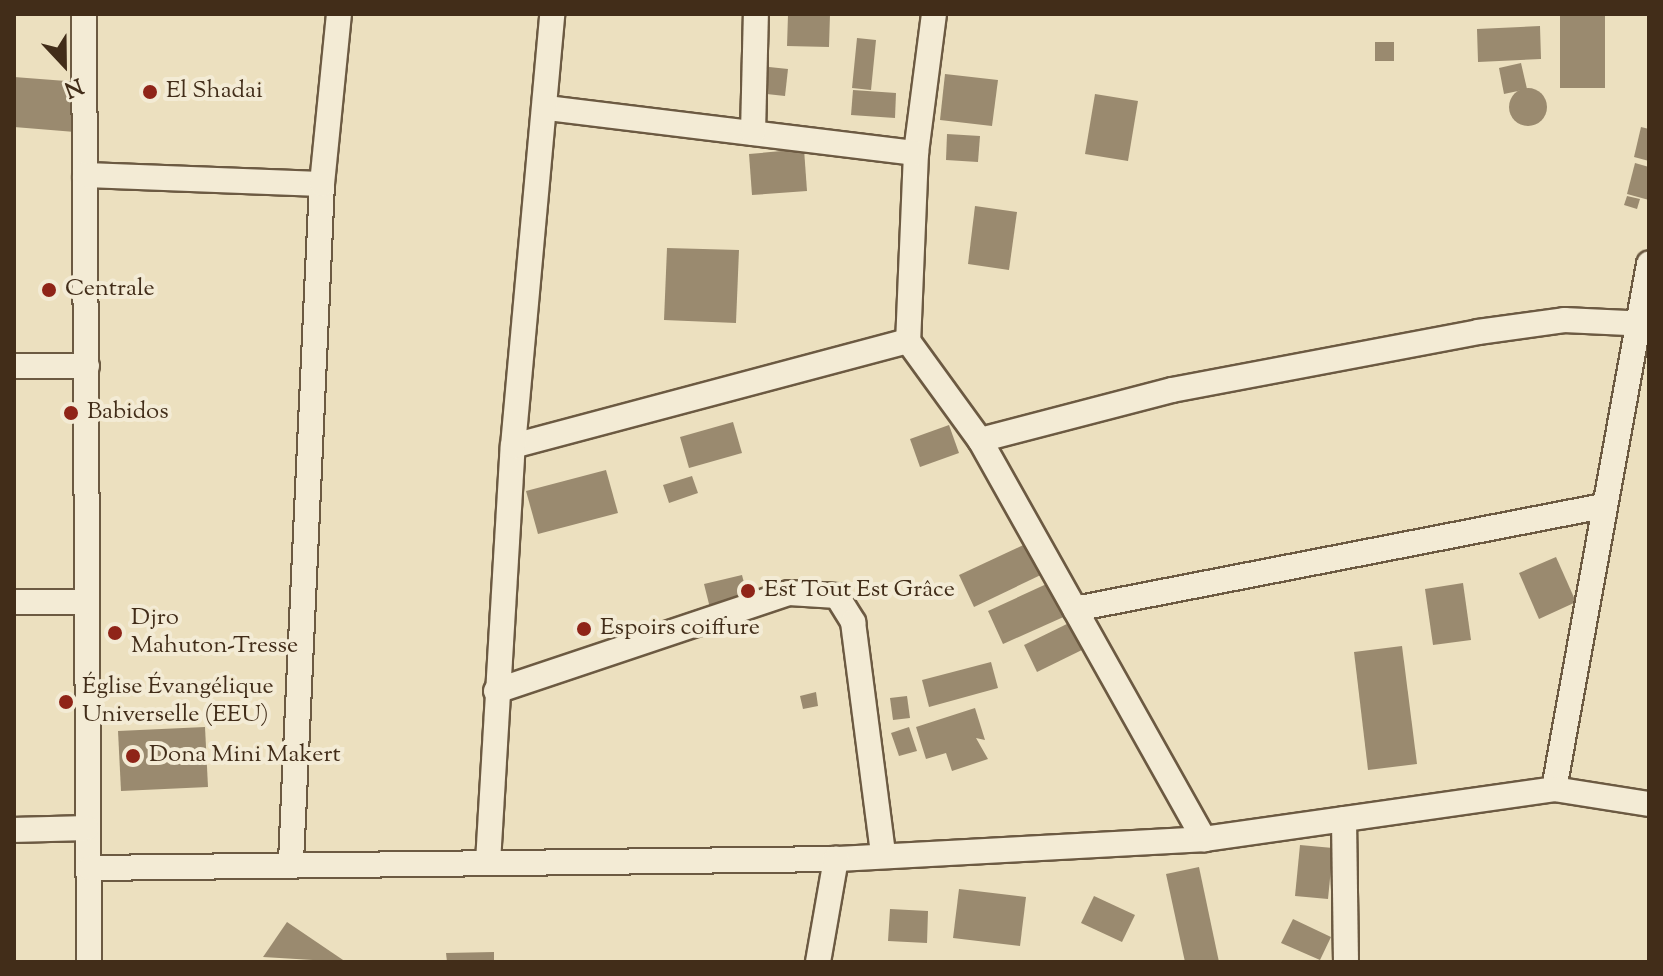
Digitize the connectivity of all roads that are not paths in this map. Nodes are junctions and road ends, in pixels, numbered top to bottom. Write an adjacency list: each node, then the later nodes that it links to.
1 (84, 14): 9 (street)
2 (339, 14): 10 (street)
3 (552, 14): 6 (street)
4 (756, 14): 7 (street)
5 (934, 14): 8 (street)
6 (548, 108): 7 (street); 17 (street)
7 (753, 133): 8 (street)
8 (916, 153): 13 (street)
9 (85, 175): 10 (street); 15 (street)
10 (322, 184): 31 (street)
11 (1649, 264): 12 (street)
12 (1642, 323): 16 (street); 18 (street)
13 (908, 341): 16 (street); 17 (street)
14 (14, 366): 15 (street)
15 (87, 366): 20 (street)
16 (980, 440): 21 (street)
17 (513, 446): 22 (street)
18 (1603, 506): 21 (street); 23 (street)
19 (14, 602): 20 (street)
20 (86, 602): 26 (street)
21 (1075, 609): 28 (street)
22 (496, 691): 29 (street); 32 (street)
23 (1554, 789): 24 (street); 25 (street)
24 (1649, 804)
25 (1344, 819): 28 (street); 36 (street)
26 (86, 828): 27 (street); 33 (street)
27 (14, 830)
28 (1204, 839): 29 (street)
29 (883, 853): 30 (street)
30 (836, 859): 32 (street); 35 (street)
31 (291, 861): 32 (street); 33 (street)
32 (488, 862)
33 (90, 868): 34 (street)
34 (89, 962)
35 (818, 962)
36 (1346, 962)

